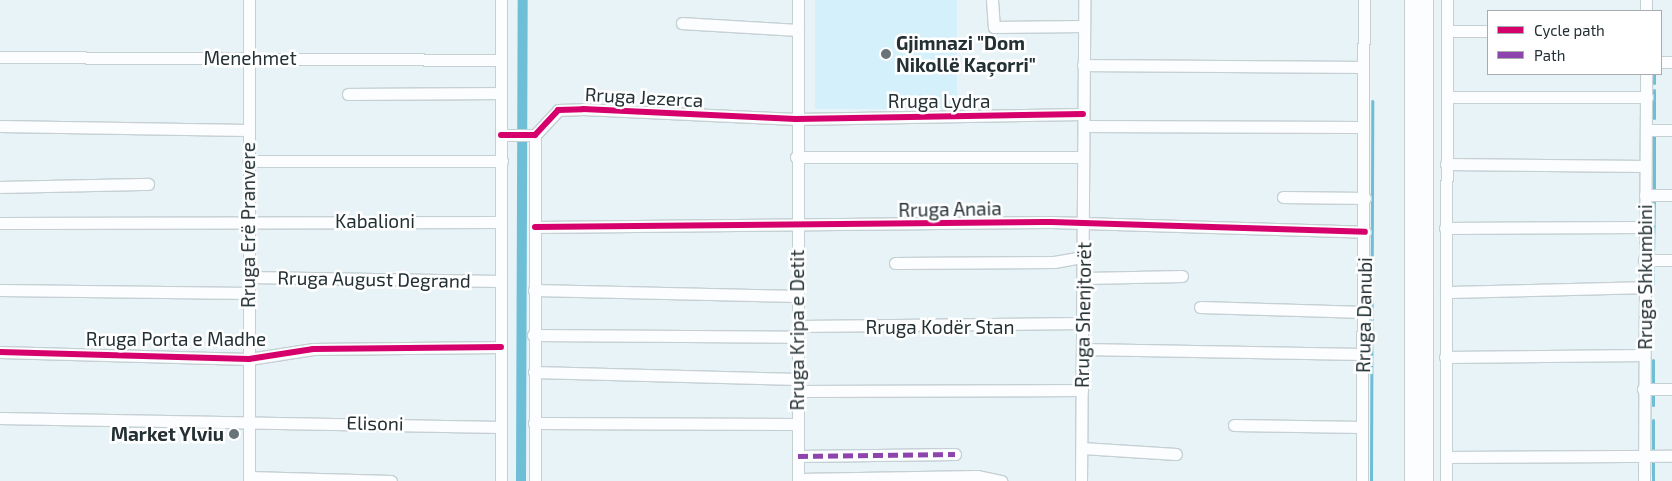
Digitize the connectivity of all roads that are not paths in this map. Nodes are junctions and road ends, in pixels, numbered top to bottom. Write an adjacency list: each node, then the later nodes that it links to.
1 (248, 0): 16 (street, Rruga Erë Pranvere)
2 (501, 0): 17 (street)
3 (798, 0): 12 (street, Rruga Kripa e Detit)
4 (992, 0): 11 (street)
5 (1084, 0): 11 (street, Rruga Shenjtorët)
6 (1364, 0): 19 (street, Rruga Danubi)
7 (1412, 0): 108 (main road)
8 (1426, 0): 109 (main road)
9 (1447, 0): 13 (street)
10 (682, 23): 12 (street)
11 (1083, 26): 18 (street, Rruga Shenjtorët)
12 (797, 30): 25 (street, Rruga Kripa e Detit)
13 (1446, 31): 14 (street); 23 (street)
14 (1487, 31)
15 (0, 57): 16 (street, Menehmet)
16 (246, 58): 17 (street, Menehmet); 29 (street, Rruga Erë Pranvere)
17 (500, 60): 21 (street)
18 (1083, 65): 19 (street); 26 (street, Rruga Shenjtorët)
19 (1362, 67): 28 (street, Rruga Danubi)
20 (1646, 75): 24 (street, Rruga Shkumbini)
21 (500, 93): 22 (street); 32 (street)
22 (348, 94)
23 (1448, 97): 24 (street); 38 (street)
24 (1647, 97): 30 (street, Rruga Shkumbini)
25 (796, 119): 26 (street, Rruga Lydra); 33 (street, Rruga Jezerca); 34 (street, Rruga Kripa e Detit)
26 (1083, 120): 28 (street, Rruga Lydra); 35 (street, Rruga Shenjtorët)
27 (0, 126): 29 (street)
28 (1362, 127): 45 (street, Rruga Danubi)
29 (248, 130): 36 (street, Rruga Erë Pranvere)
30 (1647, 130): 31 (street); 39 (street, Rruga Shkumbini)
31 (1672, 130)
32 (501, 135): 33 (street); 37 (street)
33 (532, 135): 51 (street)
34 (796, 157): 35 (street); 50 (street, Rruga Kripa e Detit)
35 (1083, 157): 49 (street, Rruga Shenjtorët)
36 (248, 161): 37 (street); 46 (street, Rruga Erë Pranvere)
37 (502, 161): 47 (street)
38 (1446, 164): 39 (street); 53 (street)
39 (1645, 166): 42 (street, Rruga Shkumbini)
40 (148, 184): 41 (street)
41 (0, 188)
42 (1645, 195): 43 (street); 52 (street, Rruga Shkumbini)
43 (1672, 195)
44 (1283, 197): 45 (street)
45 (1366, 198): 54 (street, Rruga Danubi)
46 (249, 220): 47 (street, Kabalioni); 48 (street, Kabalioni); 60 (street, Rruga Erë Pranvere)
47 (502, 222): 62 (street)
48 (0, 223)
49 (1085, 225): 50 (street, Rruga Anaia); 54 (street, Rruga Anaia); 55 (street, Rruga Shenjtorët)
50 (797, 226): 51 (street, Rruga Anaia); 68 (street, Rruga Kripa e Detit)
51 (535, 227): 65 (street)
52 (1645, 227): 53 (street); 56 (street, Rruga Shkumbini)
53 (1445, 228): 66 (street)
54 (1365, 232): 70 (street, Rruga Danubi)
55 (1082, 257): 58 (street); 61 (street, Rruga Shenjtorët)
56 (1644, 260): 57 (street); 63 (street, Rruga Shkumbini)
57 (1672, 260)
58 (895, 263)
59 (1182, 276): 61 (street)
60 (248, 277): 62 (street, Rruga August Degrand); 67 (street, Rruga Erë Pranvere)
61 (1085, 278): 71 (street, Rruga Shenjtorët)
62 (500, 280): 74 (street)
63 (1645, 287): 66 (street); 78 (street, Rruga Shkumbini)
64 (0, 290): 67 (street)
65 (534, 290): 68 (street); 73 (street)
66 (1446, 292): 79 (street)
67 (249, 293): 80 (street, Rruga Erë Pranvere)
68 (797, 296): 72 (street, Rruga Kripa e Detit)
69 (1200, 307): 70 (street)
70 (1365, 312): 77 (street, Rruga Danubi)
71 (1082, 324): 72 (street, Rruga Kodër Stan); 75 (street, Rruga Shenjtorët)
72 (798, 331): 73 (street, Rruga Kodër Stan); 82 (street, Rruga Kripa e Detit)
73 (533, 335): 81 (street)
74 (502, 347): 80 (street, Rruga Porta e Madhe); 91 (street)
75 (1082, 349): 77 (street); 85 (street, Rruga Shenjtorët)
76 (0, 352): 80 (street, Rruga Porta e Madhe)
77 (1362, 354): 92 (street, Rruga Danubi)
78 (1644, 355): 79 (street); 83 (street, Rruga Shkumbini)
79 (1445, 357): 99 (street)
80 (249, 359): 87 (street, Rruga Erë Pranvere)
81 (534, 372): 82 (street); 88 (street)
82 (798, 385): 85 (street); 89 (street, Rruga Kripa e Detit)
83 (1643, 389): 84 (street); 96 (street, Rruga Shkumbini)
84 (1672, 389)
85 (1082, 390): 93 (street, Rruga Shenjtorët)
86 (0, 418): 87 (street, Elisoni)
87 (249, 420): 91 (street, Elisoni); 100 (street, Rruga Erë Pranvere)
88 (534, 423): 89 (street); 104 (street)
89 (798, 424): 97 (street, Rruga Kripa e Detit)
90 (1234, 425): 92 (street)
91 (501, 426): 103 (street)
92 (1362, 427): 107 (street, Rruga Danubi)
93 (1082, 448): 95 (street); 106 (street, Rruga Shenjtorët)
94 (955, 454): 97 (street)
95 (1176, 454)
96 (1644, 455): 98 (street); 99 (street); 111 (street, Rruga Shkumbini)
97 (798, 456): 101 (street, Rruga Kripa e Detit)
98 (1672, 456)
99 (1446, 457): 110 (street)
100 (249, 479): 102 (street)
101 (798, 480): 105 (street)
102 (390, 481)
103 (501, 481)
104 (535, 481)
105 (1001, 481)
106 (1081, 481)
107 (1362, 481)
108 (1412, 481)
109 (1426, 481)
110 (1446, 481)
111 (1644, 481)

